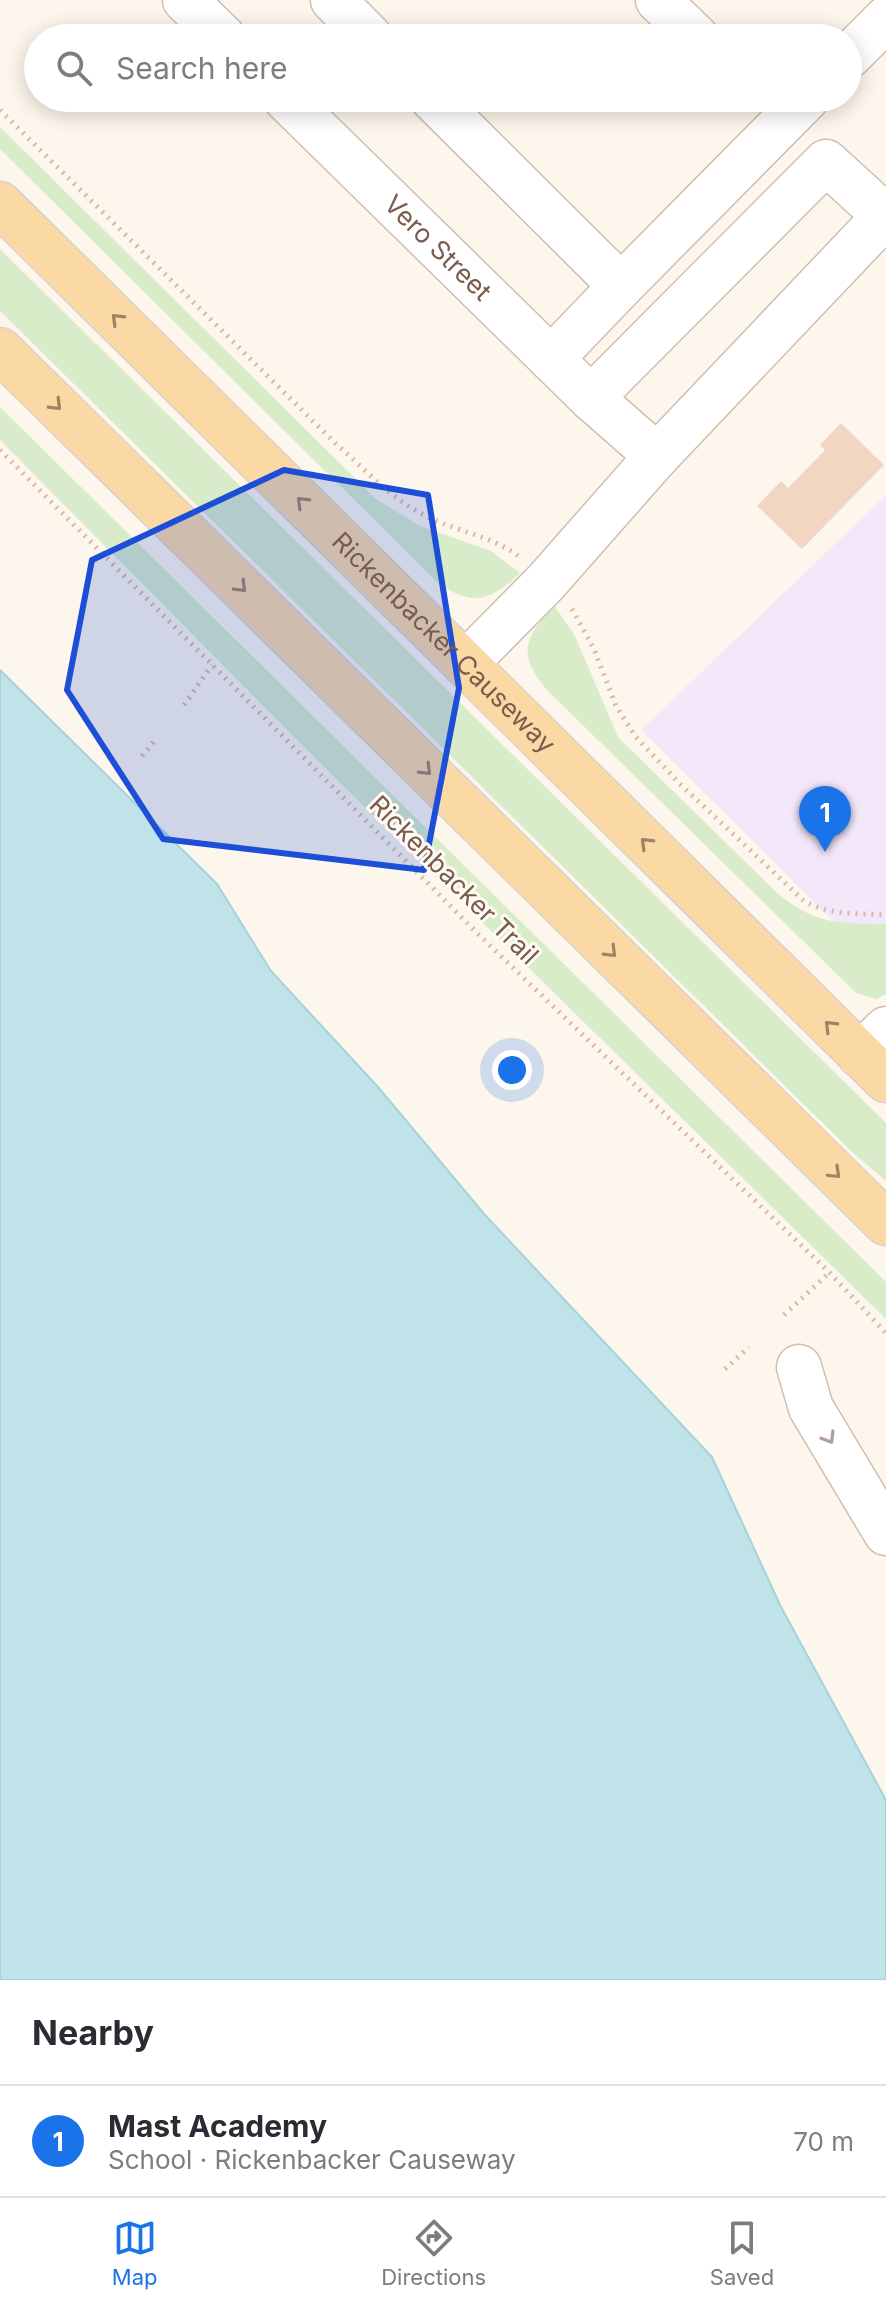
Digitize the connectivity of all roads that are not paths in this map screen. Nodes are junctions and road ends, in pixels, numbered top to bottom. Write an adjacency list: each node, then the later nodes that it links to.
1 (185, 0): 5 (lane)
2 (333, 0): 6 (lane)
3 (658, 0): 7 (lane)
4 (886, 19): 8 (lane)
5 (210, 24)
6 (357, 24)
7 (683, 24)
8 (862, 43)
9 (299, 112): 17 (lane, Vero Street)
10 (446, 112): 15 (lane)
11 (778, 112): 15 (lane)
12 (788, 112): 13 (lane)
13 (826, 162): 18 (lane); 19 (lane)
14 (0, 204): 20 (main road, Rickenbacker Causeway, one-way to 14)
15 (621, 286): 17 (lane)
16 (0, 350): 22 (main road, one-way to 22)
17 (551, 359): 18 (lane, Vero Street)
18 (591, 398): 19 (lane, Vero Street)
19 (657, 456): 20 (lane)
20 (465, 664): 21 (main road, Rickenbacker Causeway, one-way to 20)
21 (877, 1055)
22 (886, 1223)
23 (799, 1367): 24 (lane, one-way to 24)
24 (886, 1533)

